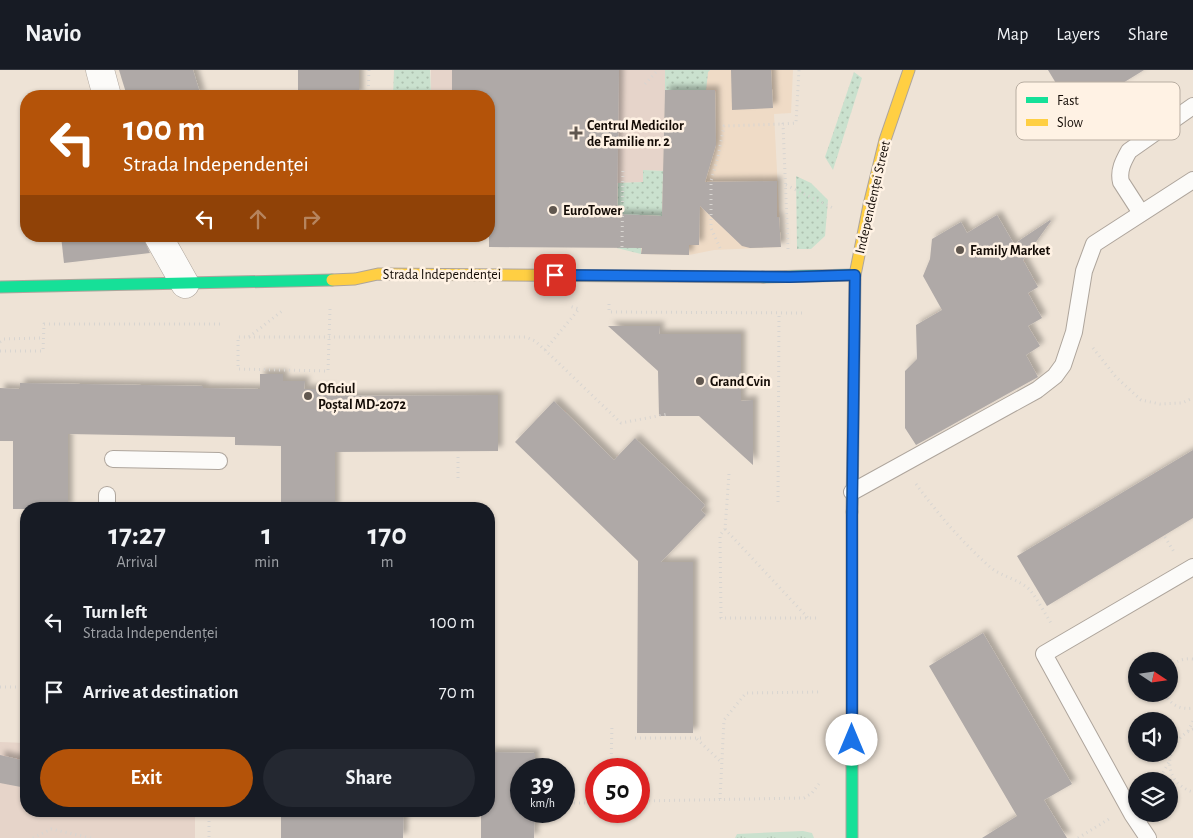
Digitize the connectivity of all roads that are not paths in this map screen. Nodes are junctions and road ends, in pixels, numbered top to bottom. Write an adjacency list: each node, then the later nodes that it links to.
1 (100, 70): 3 (street)
2 (909, 70): 10 (street, Independenței Street)
3 (105, 90)
4 (1193, 106): 5 (lane)
5 (1180, 115)
6 (1145, 140): 8 (lane)
7 (1193, 180): 8 (lane)
8 (1141, 213): 15 (lane)
9 (161, 242): 11 (street)
10 (855, 275): 11 (street, Strada Independenței); 15 (street, Independenței Street)
11 (185, 284): 12 (street, Strada Independenței)
12 (0, 287)
13 (113, 460): 14 (lane)
14 (219, 461)
15 (852, 492): 17 (street, Independenței Street)
16 (1193, 567): 18 (lane)
17 (852, 838)
18 (1148, 838)

